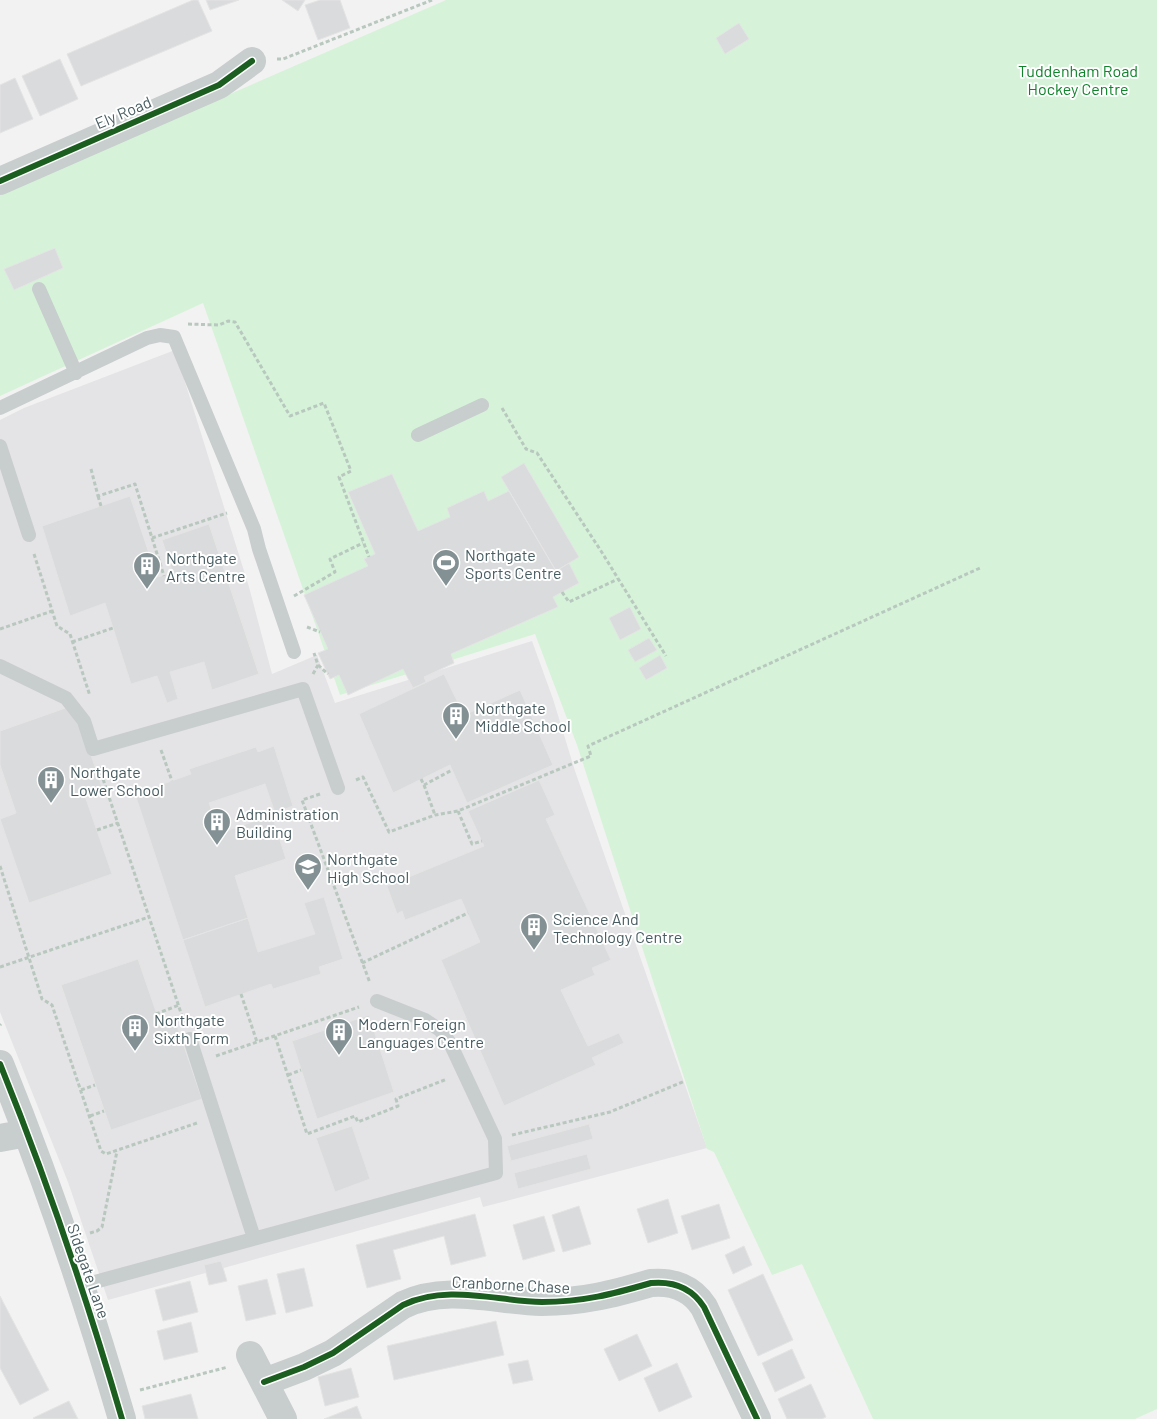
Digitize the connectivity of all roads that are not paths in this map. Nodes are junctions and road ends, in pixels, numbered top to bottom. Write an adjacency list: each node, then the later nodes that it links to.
1 (264, 60): 2 (street, Ely Road)
2 (0, 181)
3 (40, 289): 4 (lane)
4 (76, 372): 6 (lane); 10 (lane)
5 (482, 405): 7 (lane)
6 (0, 408)
7 (418, 435)
8 (0, 446): 9 (lane)
9 (29, 535)
10 (294, 652)
11 (0, 666): 12 (lane)
12 (338, 788)
13 (377, 1001): 18 (lane)
14 (190, 1039): 18 (lane)
15 (3, 1081): 16 (street, Sidegate Lane)
16 (28, 1133): 17 (street); 19 (street, Sidegate Lane)
17 (0, 1138)
18 (254, 1238): 19 (lane)
19 (80, 1286): 22 (street, Sidegate Lane)
20 (244, 1360): 21 (street)
21 (264, 1382): 23 (street); 24 (street, Cranborne Chase)
22 (122, 1419)
23 (283, 1419)
24 (757, 1419)

